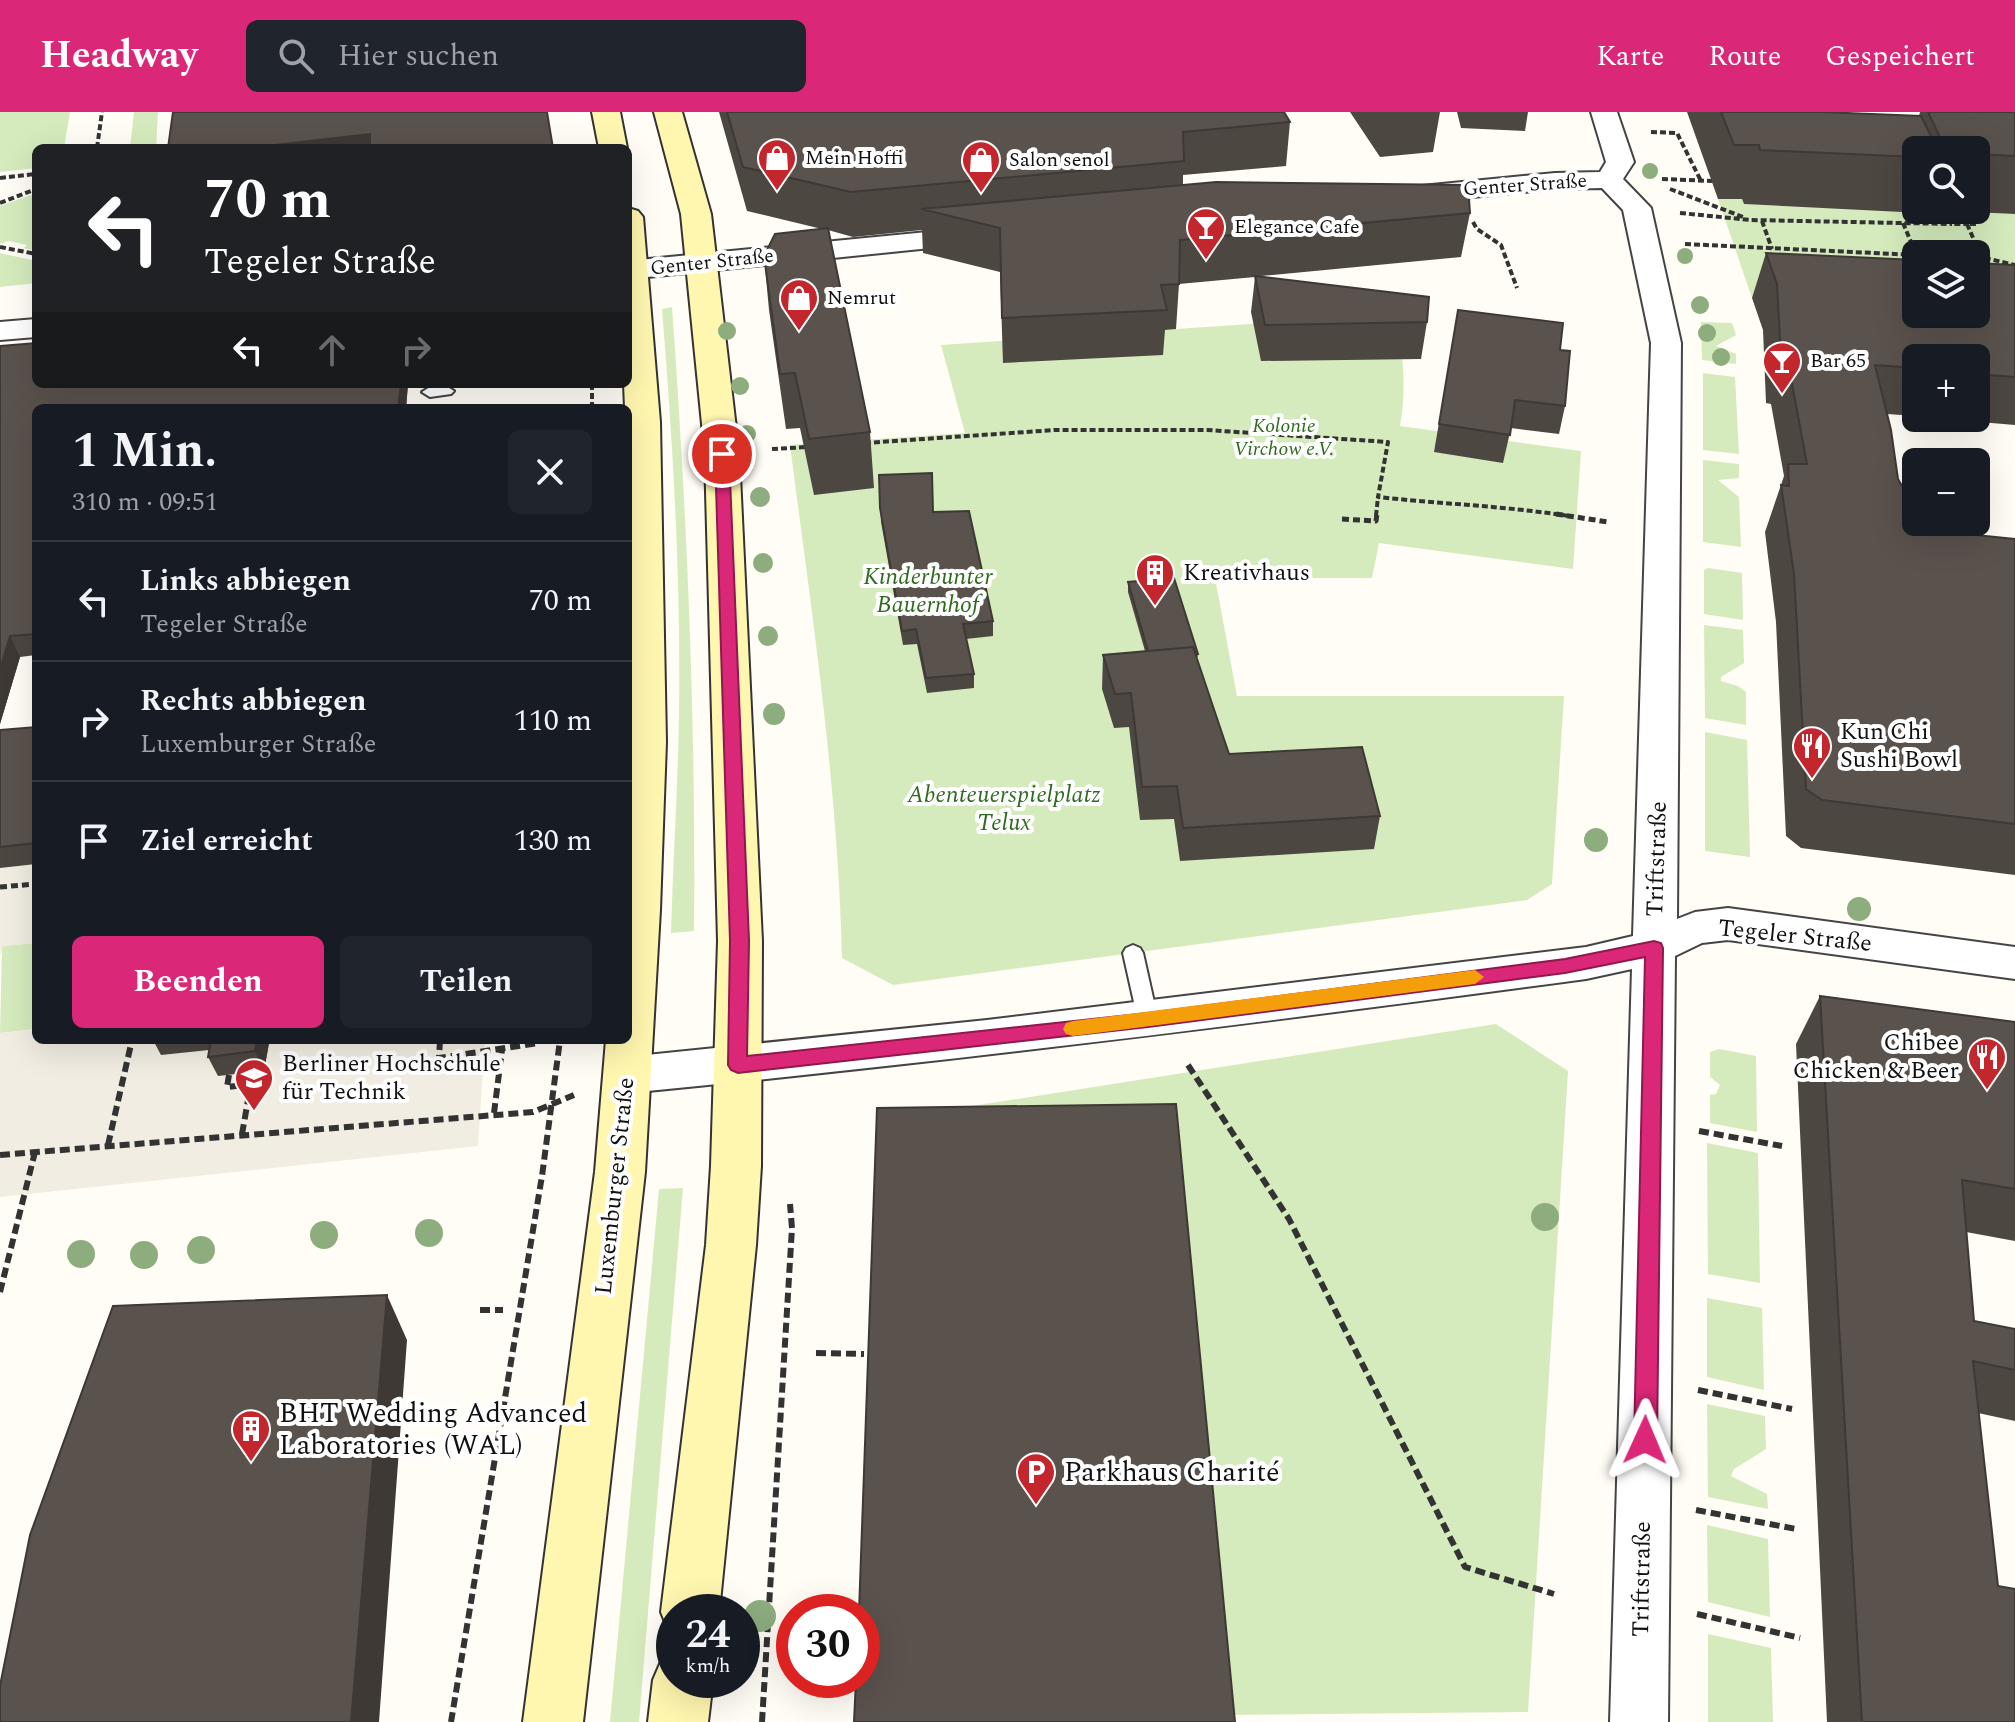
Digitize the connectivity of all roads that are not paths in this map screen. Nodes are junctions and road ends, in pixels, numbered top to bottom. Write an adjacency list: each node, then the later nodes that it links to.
1 (606, 112): 4 (main road)
2 (668, 112): 8 (main road)
3 (1604, 112): 5 (street)
4 (612, 144)
5 (1609, 180): 6 (street, Genter Straße); 13 (street, Triftstraße)
6 (1389, 197)
7 (1002, 234): 8 (street, Genter Straße)
8 (701, 263): 9 (street, Genter Straße); 19 (main road)
9 (632, 270)
10 (632, 303): 16 (main road, Luxemburger Straße)
11 (32, 328): 12 (street)
12 (0, 331)
13 (1654, 948): 15 (street, Tegeler Straße); 17 (street, Tegeler Straße); 25 (street, Triftstraße)
14 (1133, 953): 17 (lane)
15 (2015, 963)
16 (632, 987)
17 (1148, 1020): 19 (street, Tegeler Straße)
18 (629, 1044): 20 (main road, Luxemburger Straße)
19 (738, 1065): 20 (street, Tegeler Straße); 21 (main road)
20 (627, 1075): 23 (main road, Luxemburger Straße)
21 (692, 1594)
22 (681, 1698): 24 (main road)
23 (553, 1722)
24 (678, 1722)
25 (1639, 1722)

